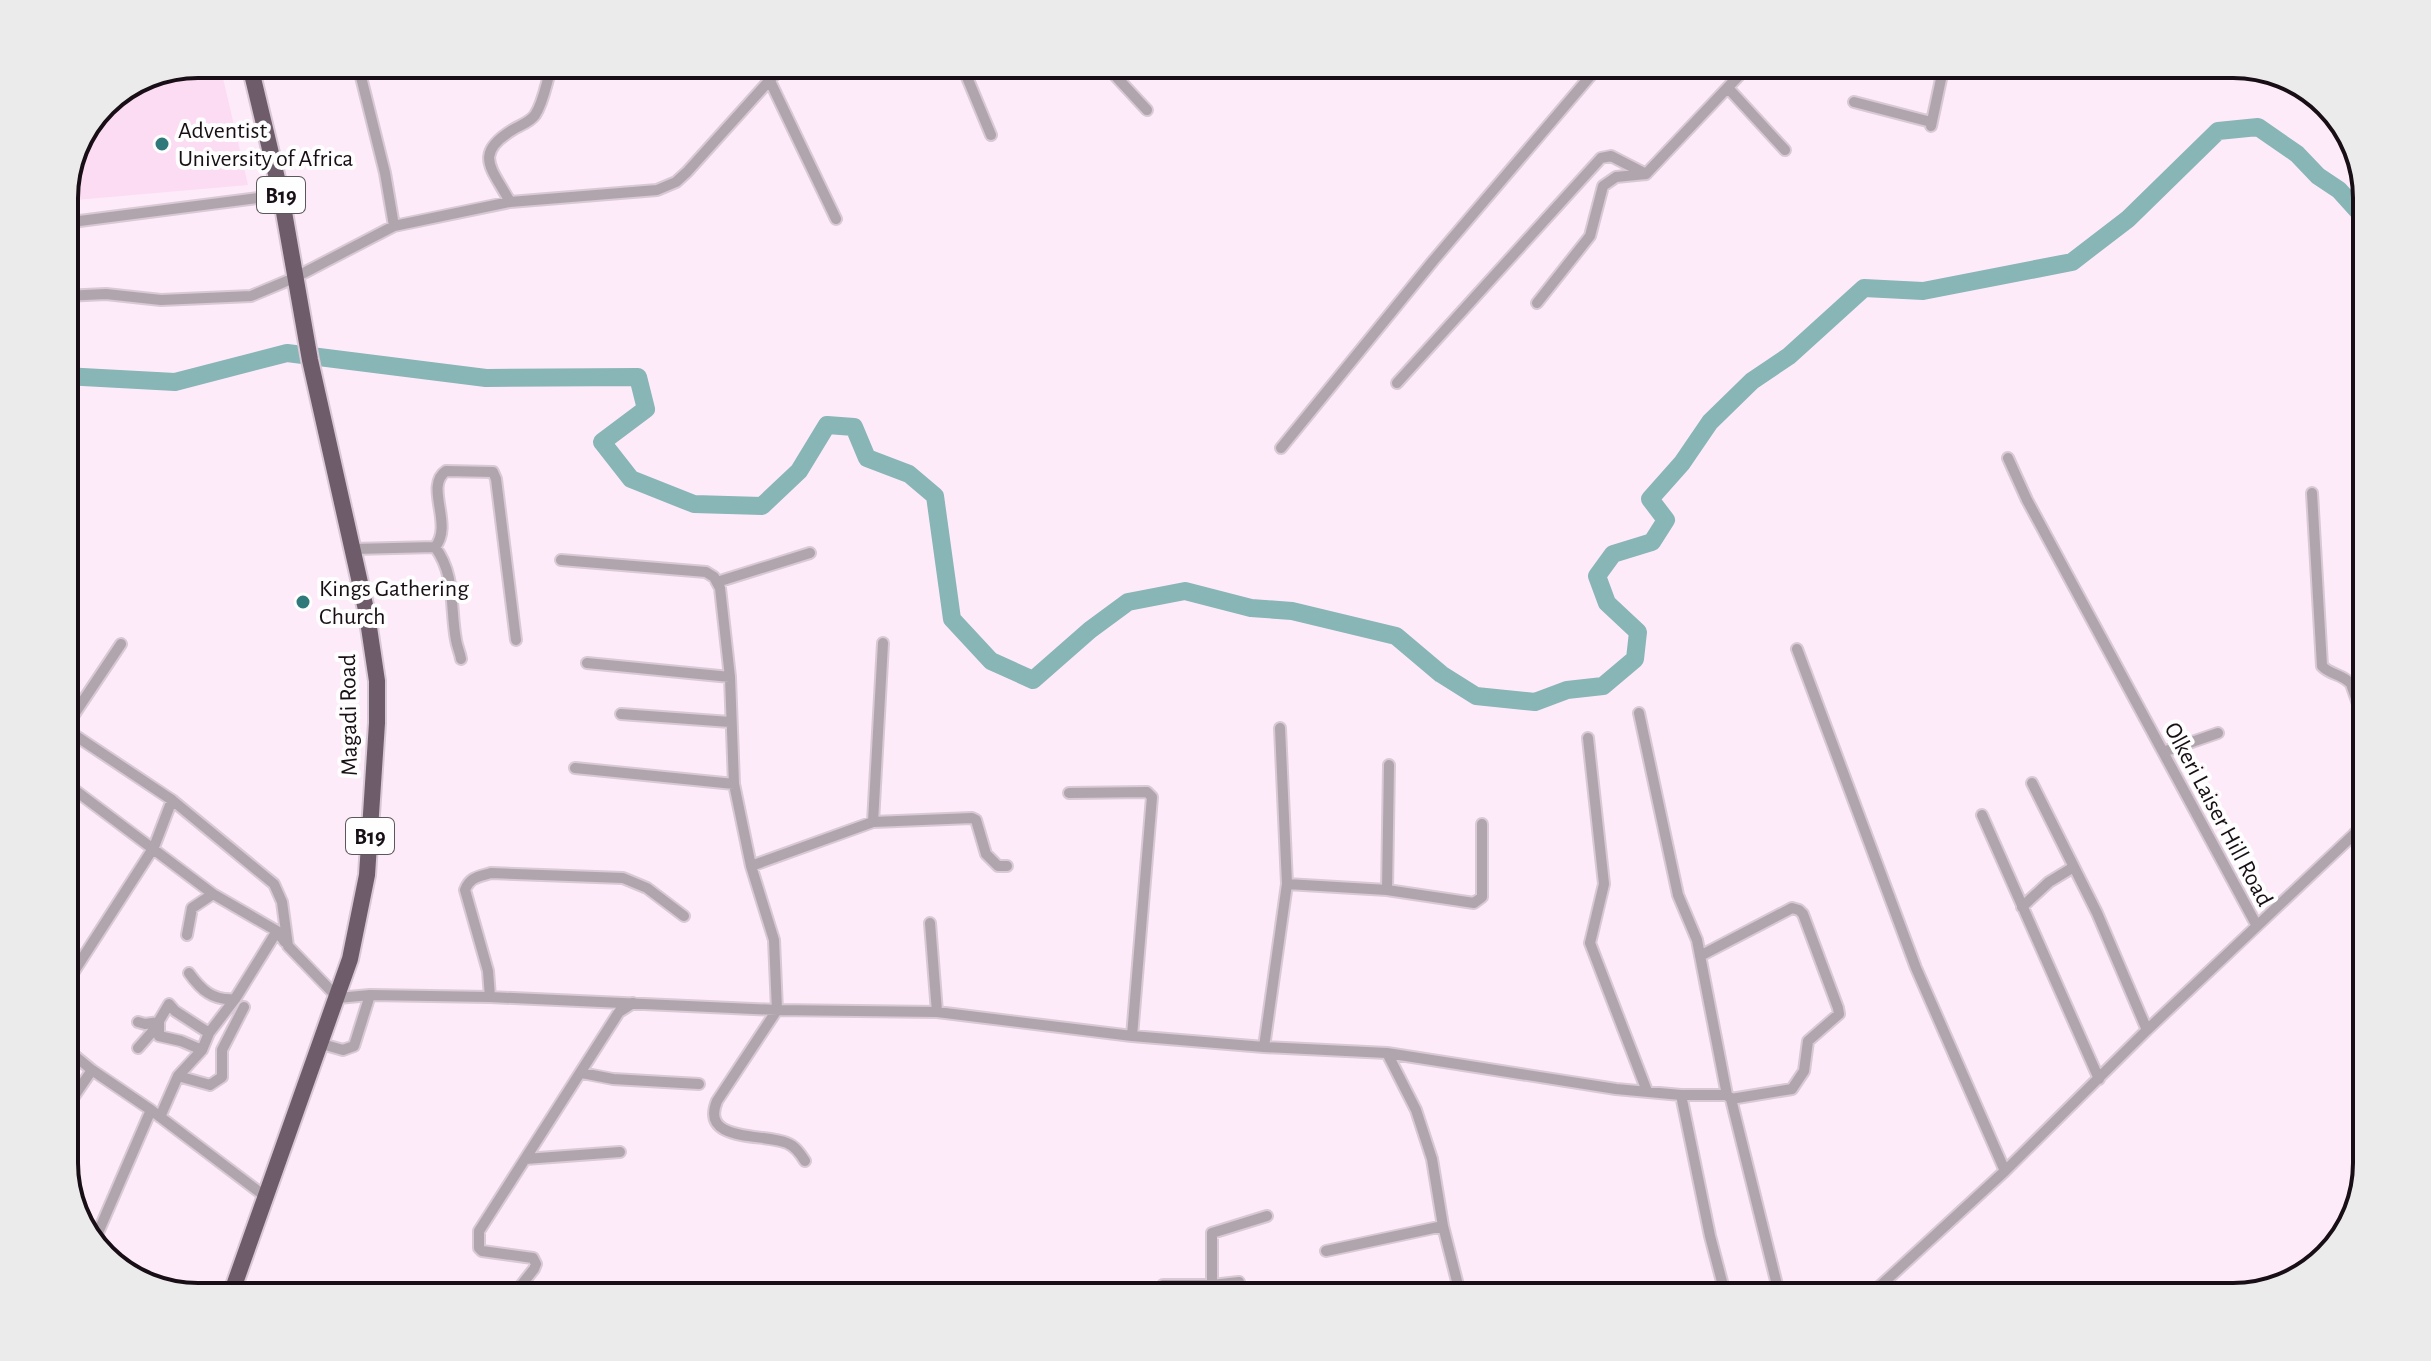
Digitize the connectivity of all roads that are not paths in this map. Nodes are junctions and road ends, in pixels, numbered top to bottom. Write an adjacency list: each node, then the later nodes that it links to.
1 (253, 78): 17 (highway, Magadi Road / B19)
2 (361, 78): 21 (street)
3 (548, 78): 18 (street)
4 (771, 78): 18 (street)
5 (775, 78): 19 (street)
6 (967, 78): 14 (street)
7 (1117, 78): 13 (street)
8 (1589, 78): 26 (street)
9 (1737, 78): 11 (street)
10 (1941, 78): 12 (street)
11 (1728, 88): 15 (street); 16 (street)
12 (1854, 102)
13 (1147, 110)
14 (991, 135)
15 (1785, 150)
16 (1646, 174): 24 (street); 25 (street)
17 (281, 195): 20 (street); 22 (highway, Magadi Road / B19)
18 (510, 202): 21 (street)
19 (836, 219)
20 (78, 221)
21 (394, 226): 22 (street)
22 (294, 278): 23 (street); 30 (highway, Magadi Road / B19)
23 (78, 295)
24 (1537, 303)
25 (1397, 383)
26 (1281, 448)
27 (2008, 458): 50 (street, Olkeri Laiser Hill Road)
28 (2312, 493): 41 (street)
29 (435, 547): 30 (street); 34 (street); 38 (street)
30 (353, 549): 81 (highway, Magadi Road / B19)
31 (810, 553): 33 (street)
32 (561, 560): 33 (street)
33 (717, 582): 40 (street)
34 (516, 640)
35 (883, 643): 59 (street)
36 (121, 644): 42 (street)
37 (1797, 649): 112 (street)
38 (461, 659)
39 (587, 663): 40 (street)
40 (730, 677): 45 (street)
41 (2353, 690)
42 (78, 707)
43 (1639, 713): 76 (street)
44 (621, 714): 45 (street)
45 (730, 722): 54 (street)
46 (1280, 728): 66 (street)
47 (2218, 733): 50 (street)
48 (78, 737): 57 (street)
49 (1588, 738): 104 (street)
50 (2163, 752): 72 (street, Olkeri Laiser Hill Road)
51 (1389, 765): 67 (street)
52 (575, 768): 54 (street)
53 (2032, 783): 65 (street)
54 (734, 784): 63 (street)
55 (78, 792): 62 (street)
56 (1069, 793): 90 (street)
57 (172, 800): 62 (street); 75 (street)
58 (1982, 815): 69 (street)
59 (873, 822): 63 (street); 64 (street)
60 (1482, 824): 67 (street)
61 (2353, 835): 72 (street)
62 (154, 847): 68 (street); 77 (street)
63 (751, 866): 85 (street)
64 (1007, 866)
65 (2072, 868): 69 (street); 89 (street)
66 (1287, 884): 67 (street); 93 (street)
67 (1387, 890)
68 (213, 894): 73 (street); 74 (street)
69 (2022, 907): 101 (street)
70 (684, 916): 80 (street)
71 (930, 923): 86 (street)
72 (2257, 926): 89 (street, Olkeri Laiser Hill Road)
73 (277, 931): 75 (street); 82 (street)
74 (187, 935)
75 (288, 946): 81 (street)
76 (1700, 956): 106 (street); 106 (street)
77 (78, 965)
78 (189, 973): 82 (street)
79 (370, 995): 80 (street); 81 (street); 92 (street)
80 (490, 997): 83 (street)
81 (338, 998): 92 (highway, Magadi Road / B19)
82 (235, 999): 91 (street)
83 (633, 1003): 85 (street); 99 (street)
84 (244, 1007): 95 (street)
85 (777, 1010): 86 (street); 111 (street)
86 (937, 1012): 90 (street)
87 (138, 1022): 88 (street)
88 (159, 1022): 91 (street); 91 (street); 94 (street)
89 (2147, 1030): 101 (street, Olkeri Laiser Hill Road)
90 (1132, 1036): 93 (street)
91 (206, 1043): 95 (street); 100 (street)
92 (322, 1044): 113 (highway, Magadi Road / B19)
93 (1264, 1047): 96 (street)
94 (138, 1048)
95 (222, 1050): 100 (street)
96 (1387, 1053): 104 (street); 115 (street)
97 (78, 1058): 98 (street)
98 (92, 1070): 103 (street); 107 (street)
99 (582, 1073): 102 (street); 110 (street)
100 (178, 1076): 108 (street)
101 (2099, 1079): 112 (street, Olkeri Laiser Hill Road)
102 (699, 1084)
103 (78, 1090)
104 (1647, 1091): 105 (street)
105 (1681, 1095): 106 (street); 122 (street)
106 (1729, 1097): 123 (street)
107 (151, 1110): 108 (street); 116 (street)
108 (160, 1117): 113 (street)
109 (620, 1152): 110 (street)
110 (525, 1159): 119 (street)
111 (805, 1161)
112 (2005, 1171): 124 (street, Olkeri Laiser Hill Road)
113 (266, 1197): 118 (highway, Magadi Road / B19)
114 (1267, 1216): 120 (street)
115 (1443, 1226): 117 (street); 121 (street)
116 (99, 1230)
117 (1326, 1251)
118 (235, 1283)
119 (523, 1283)
120 (1212, 1283)
121 (1457, 1283)
122 (1722, 1283)
123 (1776, 1283)
124 (1883, 1283)

